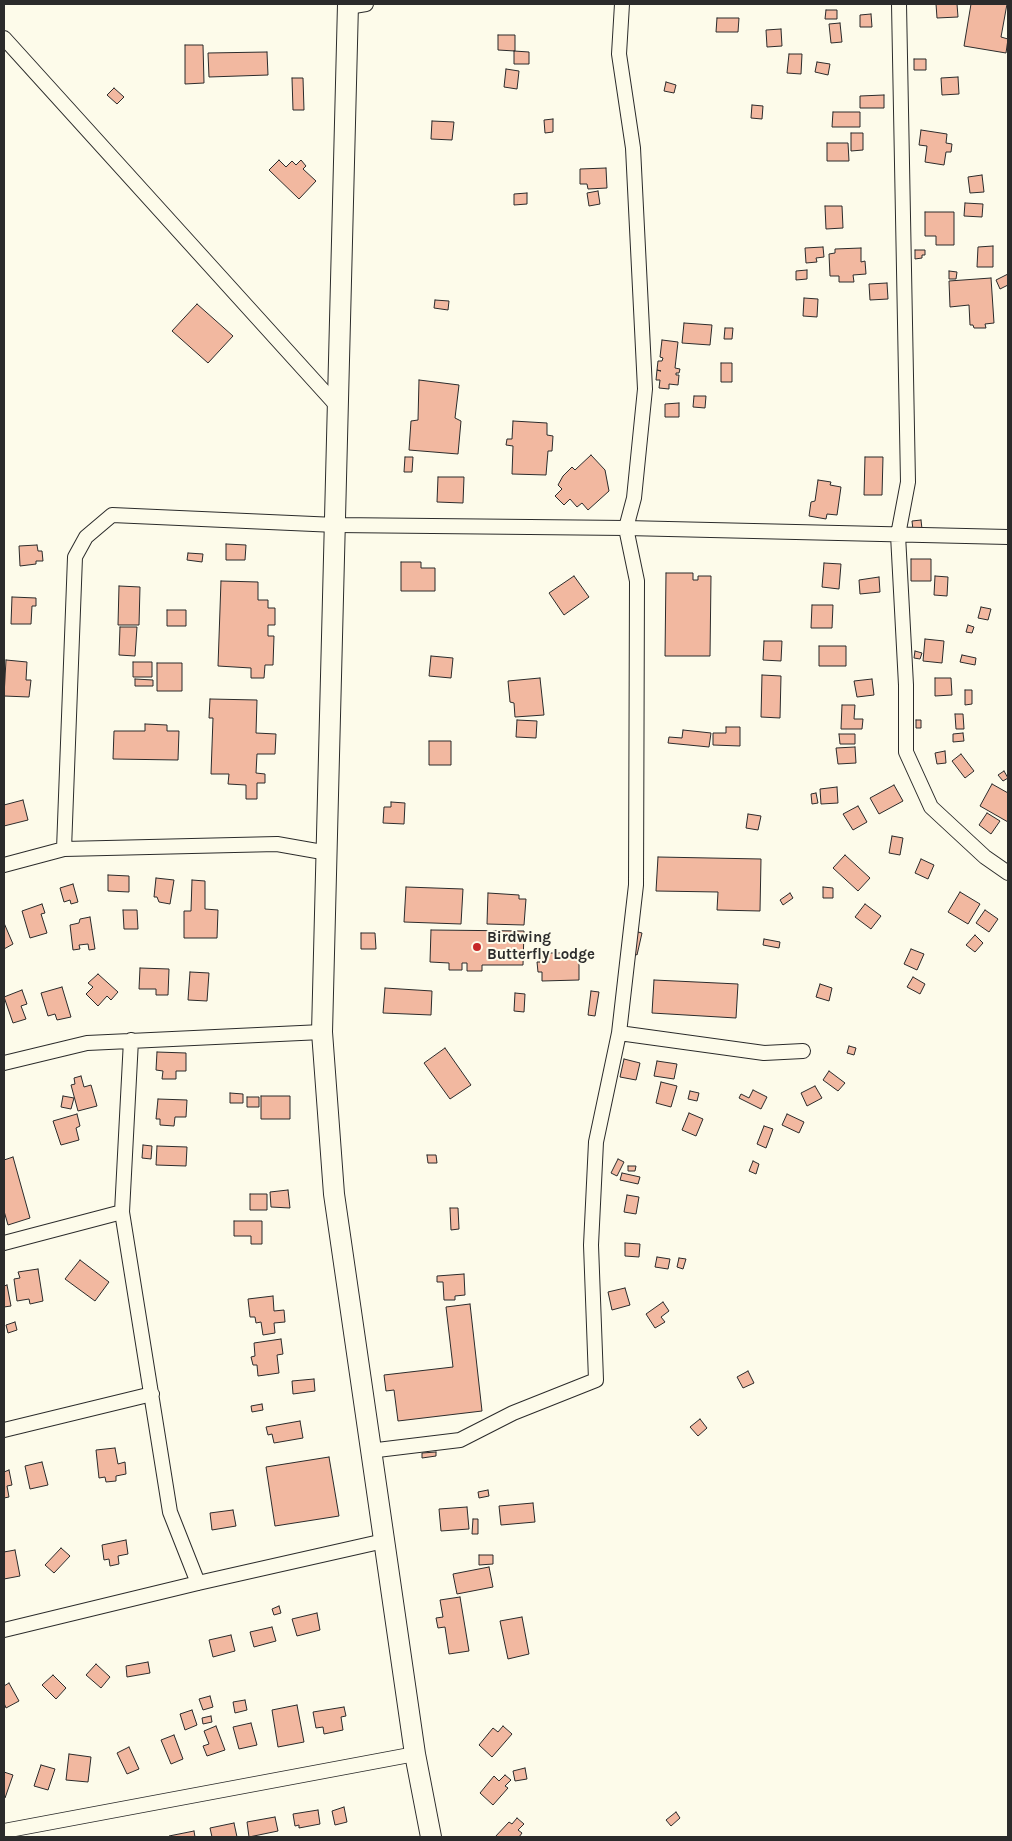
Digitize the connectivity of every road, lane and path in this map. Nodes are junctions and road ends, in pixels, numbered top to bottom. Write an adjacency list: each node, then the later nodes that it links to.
1 (622, 4): 7 (street)
2 (899, 4): 8 (street)
3 (354, 5): 5 (main road)
4 (4, 38): 5 (street)
5 (339, 408): 6 (main road)
6 (336, 525): 7 (street); 10 (street); 11 (main road)
7 (626, 528): 8 (street); 15 (street)
8 (898, 535): 9 (street); 13 (street)
9 (1008, 537)
10 (64, 849): 11 (street); 12 (street)
11 (328, 853): 14 (main road)
12 (4, 865)
13 (1008, 873)
14 (322, 1032): 16 (street); 23 (main road)
15 (619, 1033): 17 (street); 23 (street)
16 (132, 1040): 18 (street); 19 (street)
17 (803, 1051)
18 (4, 1063)
19 (122, 1212): 20 (street); 21 (street)
20 (4, 1242)
21 (152, 1394): 22 (street); 25 (street)
22 (4, 1430)
23 (370, 1451): 24 (main road)
24 (384, 1541): 25 (street); 27 (main road)
25 (198, 1583): 26 (street)
26 (4, 1630)
27 (415, 1754): 28 (street); 29 (main road)
28 (4, 1832)
29 (431, 1837)

